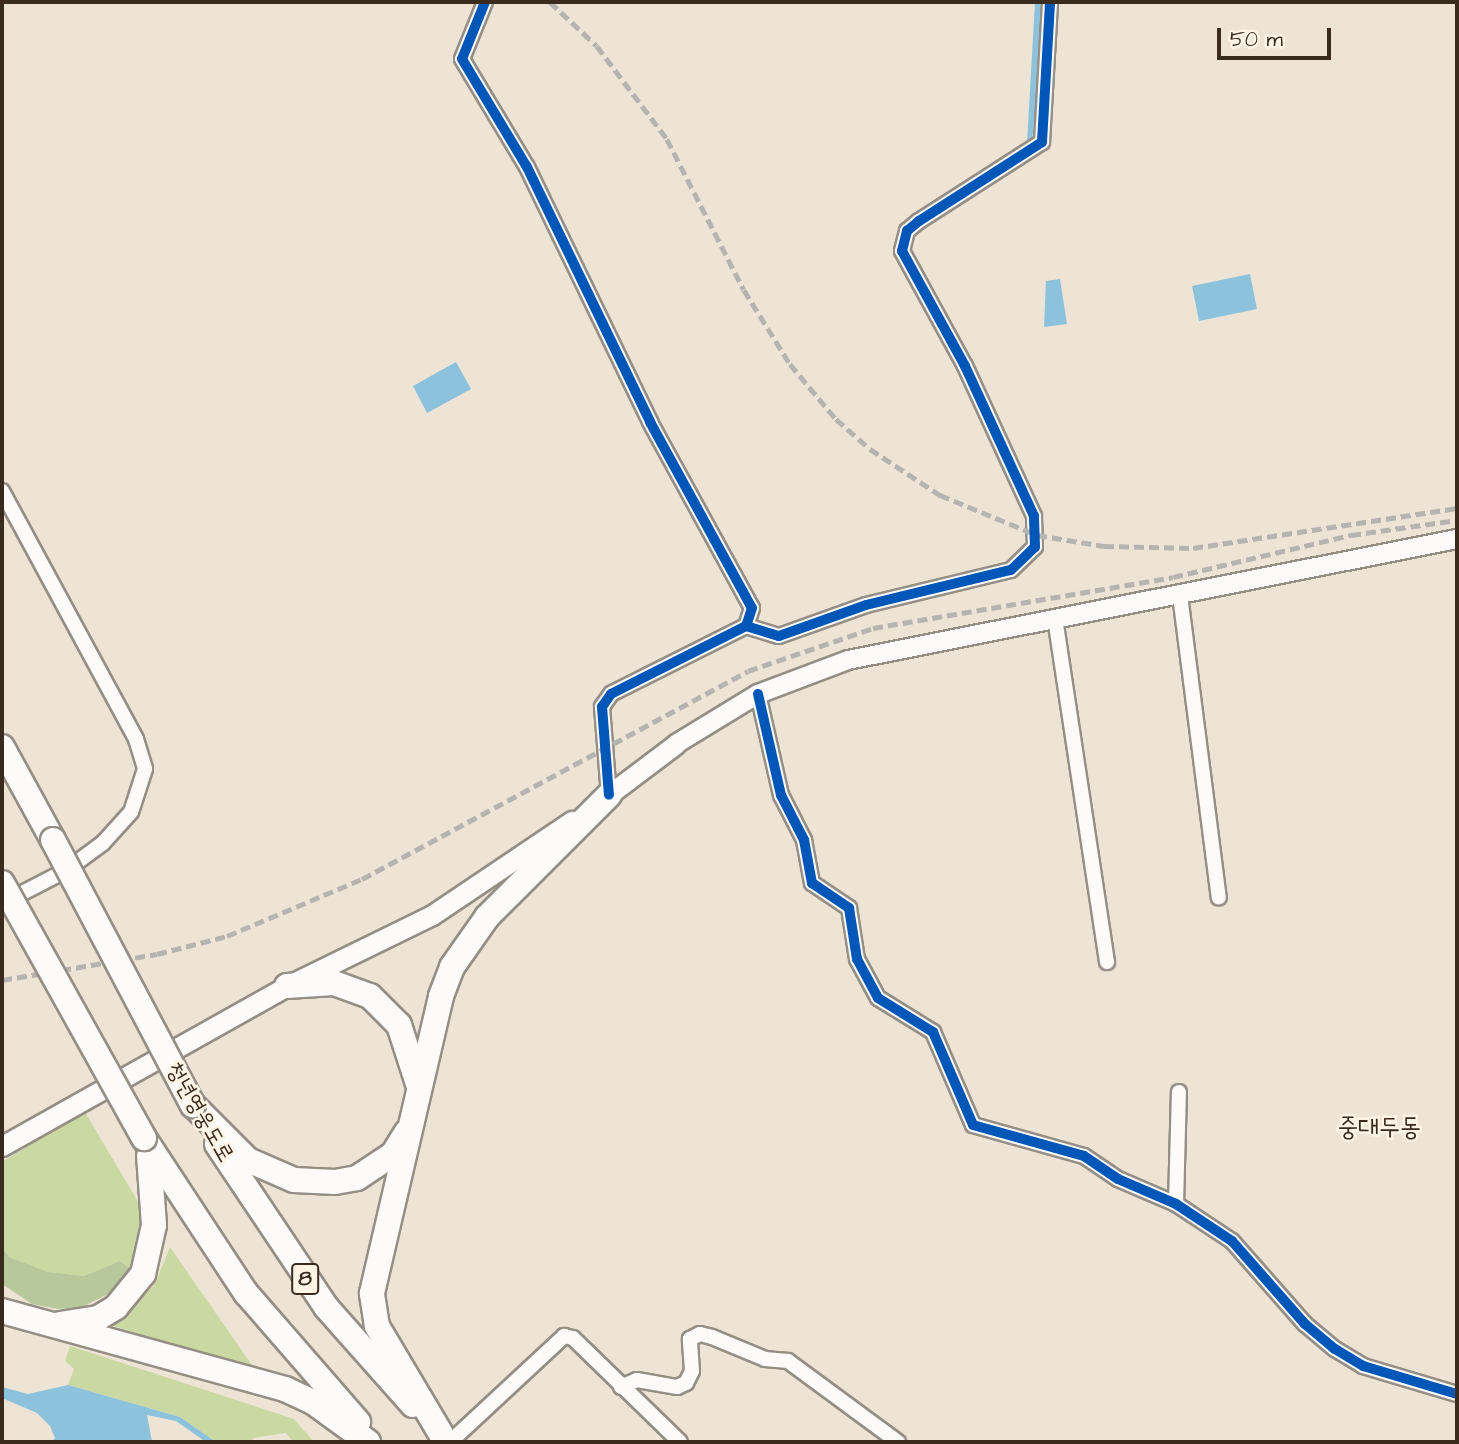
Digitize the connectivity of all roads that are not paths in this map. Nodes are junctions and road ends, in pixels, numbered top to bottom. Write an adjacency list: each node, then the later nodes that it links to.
1 (485, 2): 7 (street)
2 (1050, 2): 7 (street)
3 (2, 491): 14 (street)
4 (1457, 539): 5 (street)
5 (1180, 595): 6 (street); 13 (street)
6 (1055, 618): 8 (street); 15 (street)
7 (746, 626): 11 (street)
8 (758, 694): 9 (street); 22 (street)
9 (676, 744): 11 (main road)
10 (2, 747): 18 (highway, 청년영웅도로 / 8, bridge)
11 (609, 795): 16 (main road); 19 (highway)
12 (2, 883): 20 (highway, 8, bridge)
13 (1219, 898)
14 (2, 903)
15 (1107, 962)
16 (288, 986): 19 (highway); 21 (main road)
17 (1179, 1092): 22 (street)
18 (193, 1105): 19 (highway); 27 (highway, 청년영웅도로 / 8)
19 (416, 1114): 27 (highway)
20 (144, 1138): 24 (highway); 29 (highway, 8)
21 (2, 1146)
22 (1176, 1203): 26 (street)
23 (2, 1309): 24 (highway)
24 (26, 1320): 28 (highway)
25 (621, 1387): 27 (street); 30 (street); 31 (street)
26 (1457, 1394)
27 (445, 1438)
28 (368, 1442)
29 (376, 1442)
30 (680, 1442)
31 (898, 1442)

